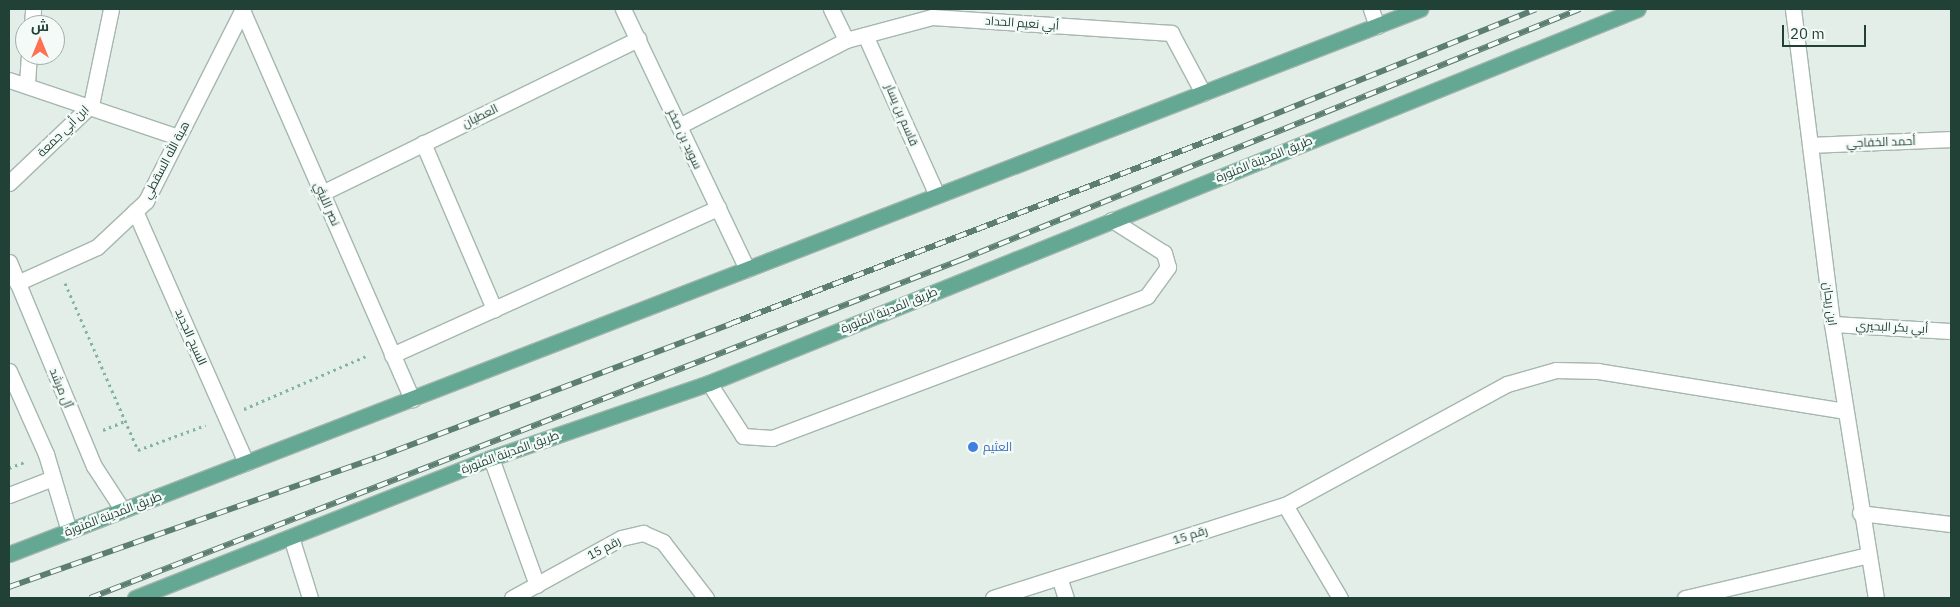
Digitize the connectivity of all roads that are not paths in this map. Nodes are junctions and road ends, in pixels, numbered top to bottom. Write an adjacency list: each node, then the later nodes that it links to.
1 (111, 9): 17 (street, ابن أبي جمعة)
2 (623, 9): 11 (street, سويد بن صخر)
3 (831, 9): 12 (street)
4 (1371, 9): 9 (street)
5 (1420, 9): 9 (main road, طريق المدينة المنورة)
6 (1638, 9): 28 (main road, طريق المدينة المنورة)
7 (1793, 9): 22 (street, ابن ريحان)
8 (242, 10): 19 (street, هبة الله السقطي); 24 (street, نصر الليثي)
9 (1377, 26): 16 (main road, طريق المدينة المنورة)
10 (865, 35): 12 (street, أبي نعيم الحداد); 16 (street, أبي نعيم الحداد); 25 (street, قاسم بن يسار)
11 (638, 39): 18 (street, سويد بن صخر); 21 (street, العطيان)
12 (846, 40): 18 (street, أبي نعيم الحداد)
13 (28, 65): 15 (street)
14 (9, 80): 15 (street)
15 (26, 83): 17 (street)
16 (1203, 93): 25 (main road, طريق المدينة المنورة)
17 (91, 105): 19 (street); 23 (street, ابن أبي جمعة)
18 (679, 126): 26 (street, سويد بن صخر)
19 (178, 136): 27 (street, هبة الله السقطي)
20 (1951, 139): 22 (street, أحمد الخفاجي)
21 (423, 144): 24 (street, العطيان); 32 (street)
22 (1810, 145): 33 (street, ابن ريحان)
23 (9, 183)
24 (322, 193): 35 (street, نصر الليثي)
25 (937, 195): 30 (main road, طريق المدينة المنورة)
26 (718, 208): 30 (street, سويد بن صخر); 32 (street)
27 (135, 211): 31 (street, هبة الله السقطي); 41 (street, السيح الجديد)
28 (1112, 220): 37 (main road, طريق المدينة المنورة); 37 (street)
29 (9, 262): 31 (street, آل مرشد)
30 (746, 269): 38 (main road, طريق المدينة المنورة)
31 (17, 283): 45 (street, آل مرشد)
32 (494, 309): 35 (street)
33 (1832, 324): 34 (street, أبي بكر البحيري); 39 (street, ابن ريحان)
34 (1951, 331)
35 (392, 354): 38 (street, نصر الليثي)
36 (9, 371): 42 (street)
37 (709, 383): 40 (main road, طريق المدينة المنورة)
38 (412, 399): 41 (main road, طريق المدينة المنورة)
39 (1845, 411): 44 (street, رقم 15); 46 (street, ابن ريحان)
40 (491, 458): 49 (main road, طريق المدينة المنورة); 53 (street)
41 (246, 463): 45 (main road, طريق المدينة المنورة)
42 (53, 478): 43 (street); 48 (street)
43 (9, 495)
44 (1285, 505): 52 (street, رقم 15); 60 (street)
45 (122, 509): 48 (main road, طريق المدينة المنورة)
46 (1860, 513): 47 (street); 51 (street, ابن ريحان)
47 (1951, 524)
48 (69, 531): 50 (main road, طريق المدينة المنورة)
49 (291, 537): 54 (main road, طريق المدينة المنورة); 55 (street)
50 (9, 554)
51 (1868, 555): 61 (street); 62 (street, ابن ريحان)
52 (1059, 577): 58 (street, رقم 15); 59 (street)
53 (538, 585): 56 (street, رقم 15); 57 (street, رقم 15)
54 (135, 598)
55 (310, 598)
56 (512, 598)
57 (706, 598)
58 (993, 598)
59 (1066, 598)
60 (1340, 598)
61 (1684, 598)
62 (1876, 598)

